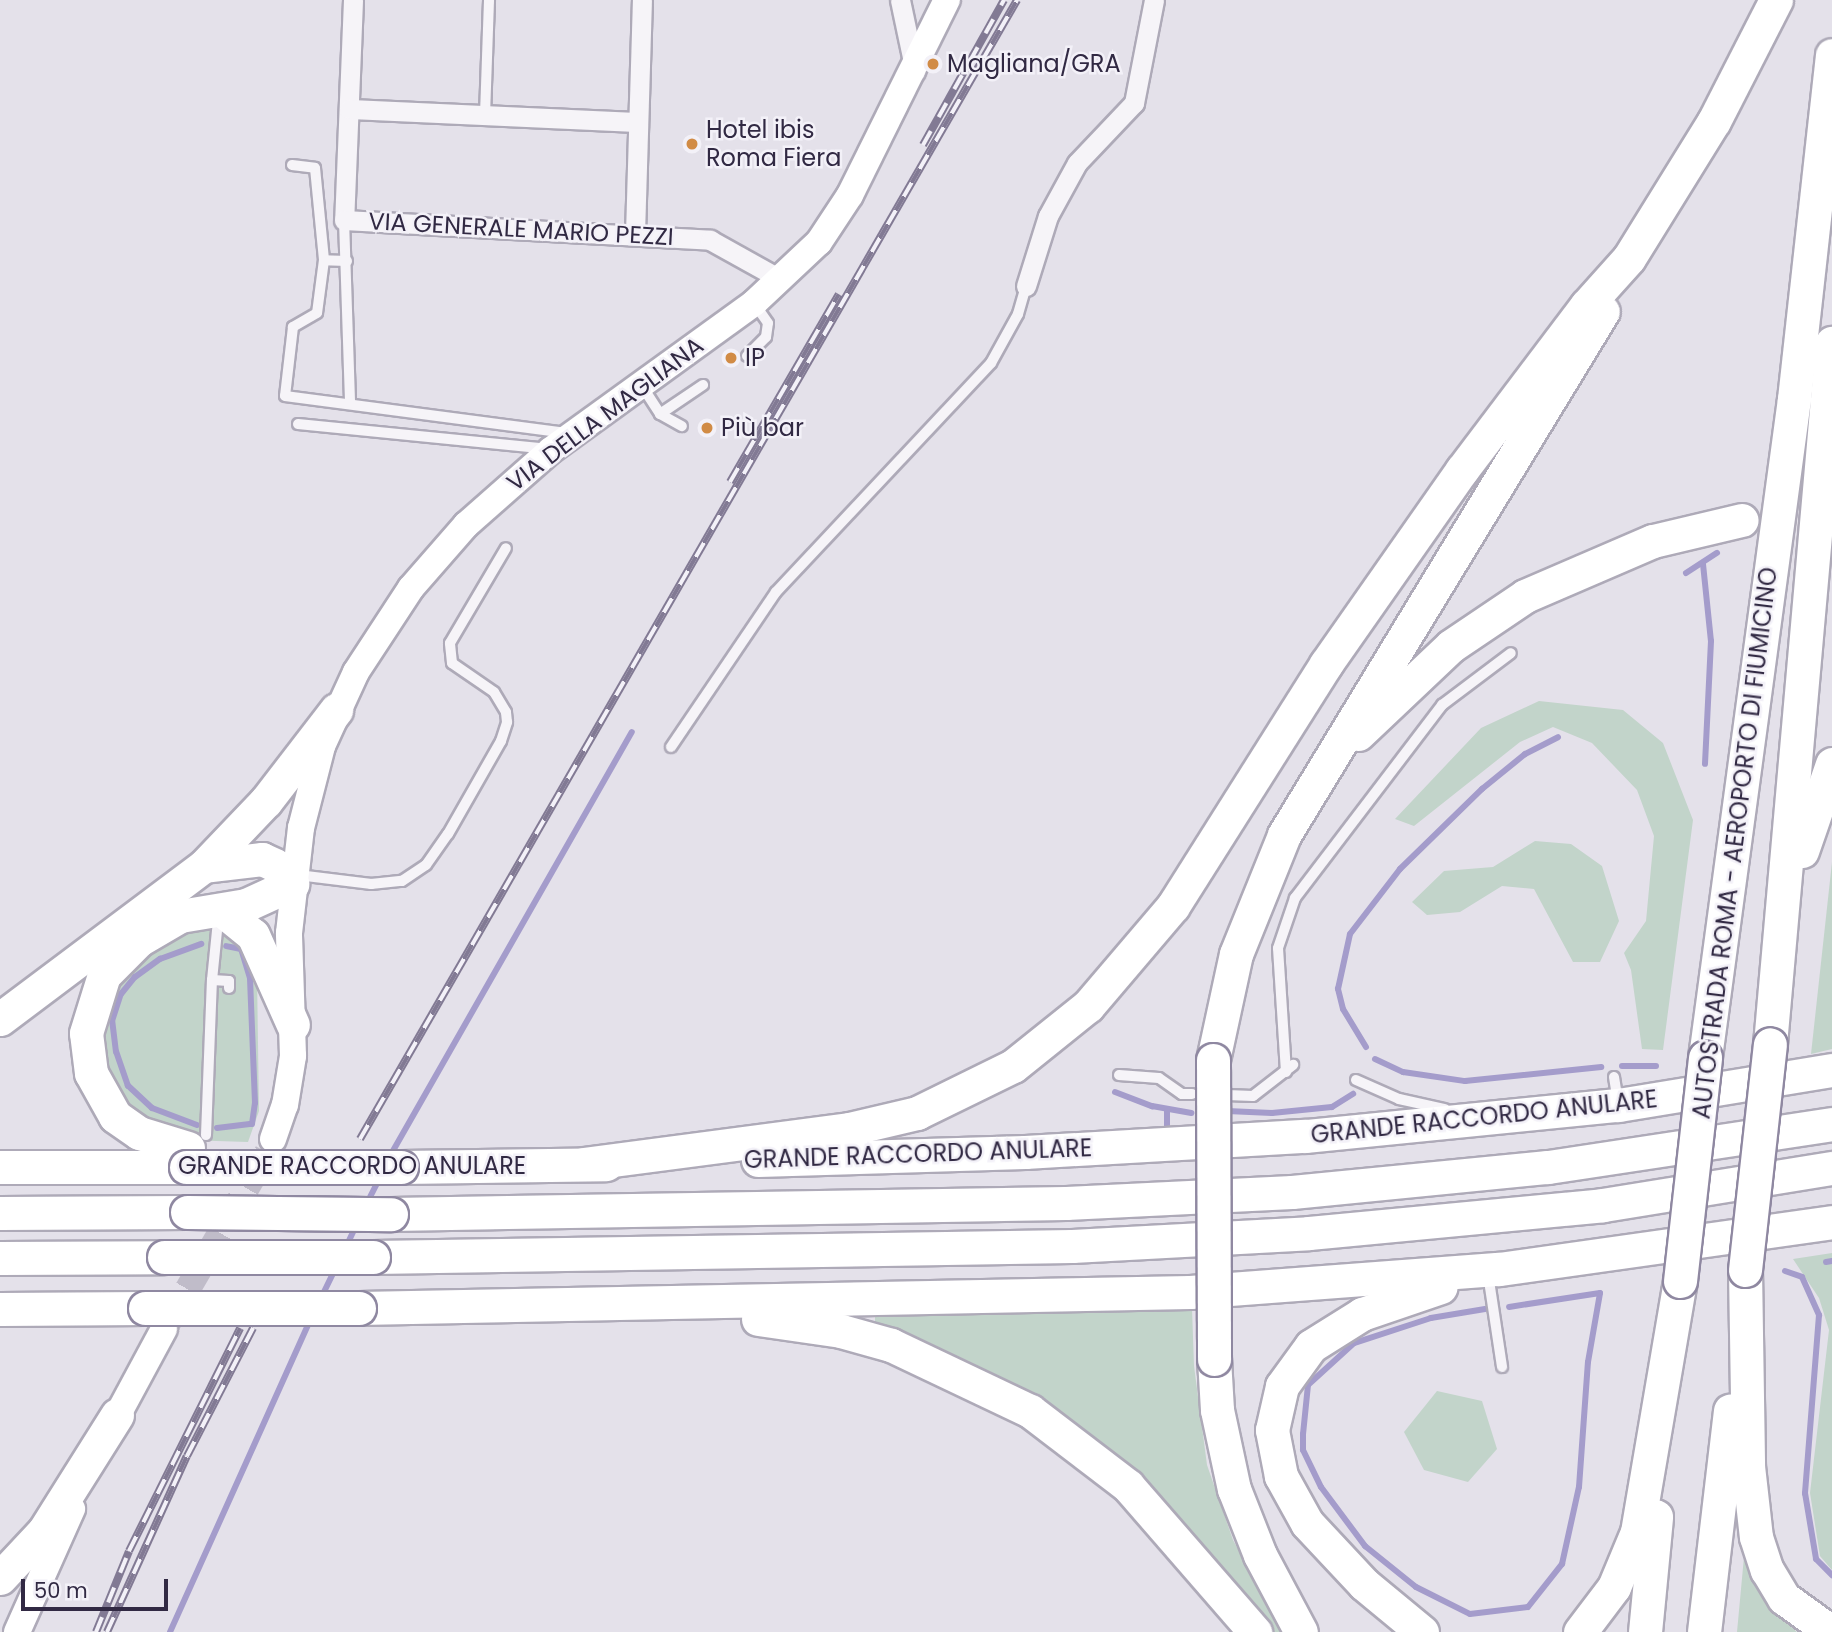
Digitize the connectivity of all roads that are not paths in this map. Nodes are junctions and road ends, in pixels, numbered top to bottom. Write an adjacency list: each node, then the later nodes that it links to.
1 (353, 0): 10 (street, VIA GENERALE MARIO PEZZI)
2 (489, 0): 11 (lane)
3 (642, 0): 12 (street)
4 (900, 0): 9 (street)
5 (947, 0): 9 (main road, VIA DELLA MAGLIANA)
6 (1154, 0): 20 (street)
7 (1772, 7): 16 (highway)
8 (1832, 55): 63 (highway, AUTOSTRADA ROMA - AEROPORTO DI FIUMICINO, bridge)
9 (915, 71): 19 (main road, VIA DELLA MAGLIANA)
10 (349, 109): 11 (street); 14 (street, VIA GENERALE MARIO PEZZI)
11 (485, 115): 12 (street)
12 (638, 122): 15 (street)
13 (292, 164): 17 (lane)
14 (344, 220): 15 (street, VIA GENERALE MARIO PEZZI); 18 (lane)
15 (635, 234): 19 (street, VIA GENERALE MARIO PEZZI)
16 (1629, 258): 38 (highway); 56 (highway)
17 (324, 260): 18 (lane); 26 (lane)
18 (347, 261): 26 (lane)
19 (782, 280): 21 (main road, VIA DELLA MAGLIANA)
20 (1026, 286): 36 (lane)
21 (754, 303): 23 (lane); 24 (main road, VIA DELLA MAGLIANA)
22 (1832, 342): 42 (highway, AUTOSTRADA ROMA - AEROPORTO DI FIUMICINO)
23 (747, 356)
24 (642, 385): 27 (lane); 30 (main road, VIA DELLA MAGLIANA)
25 (703, 386): 27 (lane)
26 (350, 404): 30 (lane)
27 (660, 414): 29 (lane)
28 (298, 424): 31 (lane)
29 (682, 426)
30 (572, 434): 31 (main road, VIA DELLA MAGLIANA)
31 (551, 450): 35 (main road, VIA DELLA MAGLIANA)
32 (1742, 520): 38 (highway)
33 (506, 548): 40 (lane)
34 (1511, 653): 51 (lane)
35 (336, 710): 39 (highway); 40 (main road, VIA DELLA MAGLIANA)
36 (671, 747)
37 (1832, 764): 42 (highway)
38 (1284, 835): 75 (highway, bridge)
39 (204, 866): 40 (highway); 45 (highway)
40 (293, 879): 41 (highway); 46 (main road, VIA DELLA MAGLIANA)
41 (216, 910): 43 (lane); 46 (highway); 55 (highway)
42 (1779, 960): 62 (highway, AUTOSTRADA ROMA - AEROPORTO DI FIUMICINO, bridge)
43 (212, 980): 44 (lane); 55 (lane)
44 (229, 988)
45 (0, 1019)
46 (293, 1025): 54 (main road, VIA DELLA MAGLIANA)
47 (1824, 1071): 52 (highway, GRANDE RACCORDO ANULARE)
48 (1119, 1075): 50 (lane)
49 (1356, 1080): 52 (lane)
50 (1192, 1094)
51 (1227, 1095)
52 (1486, 1119): 56 (highway, GRANDE RACCORDO ANULARE)
53 (1832, 1124): 59 (highway, GRANDE RACCORDO ANULARE, bridge)
54 (273, 1139)
55 (194, 1150): 56 (highway, GRANDE RACCORDO ANULARE, bridge); 57 (highway, GRANDE RACCORDO ANULARE)
56 (583, 1164)
57 (0, 1167)
58 (1832, 1168): 61 (highway, bridge)
59 (0, 1213)
60 (1832, 1222): 64 (highway)
61 (0, 1258)
62 (1745, 1270): 79 (highway, AUTOSTRADA ROMA - AEROPORTO DI FIUMICINO); 80 (highway)
63 (1680, 1281): 77 (highway); 78 (highway, AUTOSTRADA ROMA - AEROPORTO DI FIUMICINO)
64 (1493, 1290): 65 (highway); 70 (lane); 76 (highway)
65 (427, 1308): 69 (highway, bridge); 74 (highway)
66 (0, 1309): 67 (highway)
67 (94, 1309): 68 (highway); 69 (highway)
68 (0, 1317)
69 (154, 1318): 71 (main road)
70 (1502, 1367)
71 (117, 1415): 72 (highway); 73 (main road)
72 (0, 1578)
73 (17, 1632)
74 (1255, 1632)
75 (1301, 1632)
76 (1422, 1632)
77 (1580, 1632)
78 (1645, 1632)
79 (1704, 1632)
80 (1831, 1632)

